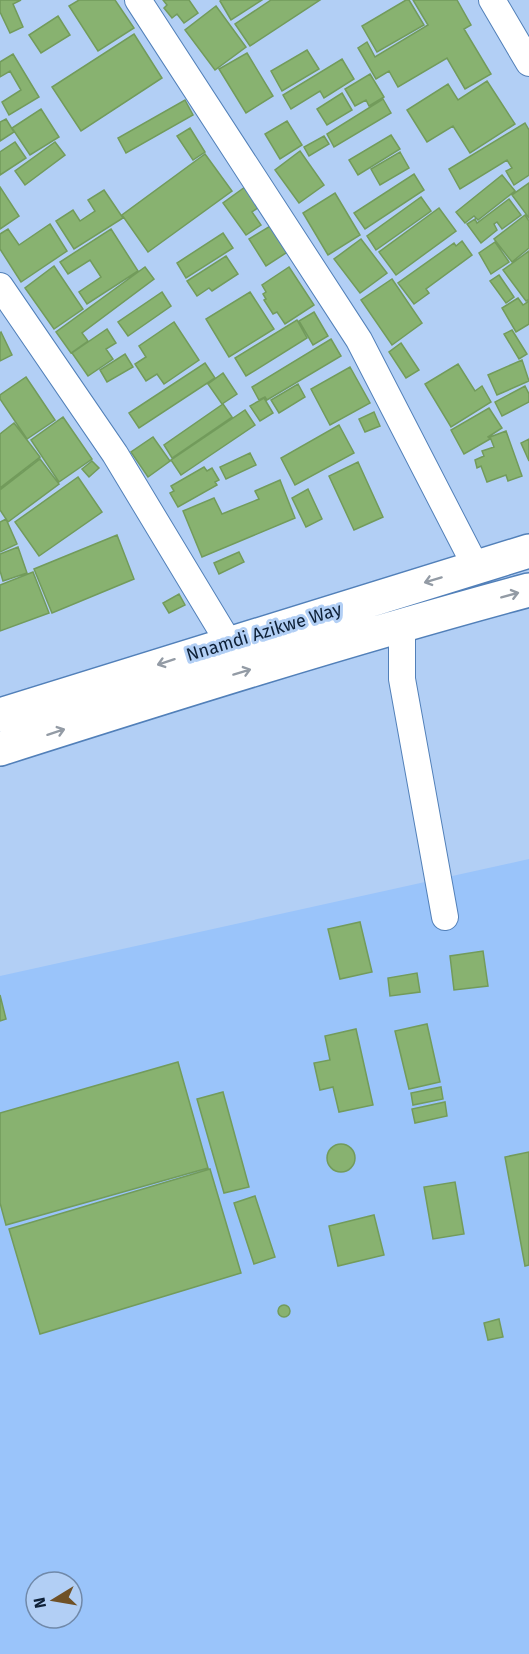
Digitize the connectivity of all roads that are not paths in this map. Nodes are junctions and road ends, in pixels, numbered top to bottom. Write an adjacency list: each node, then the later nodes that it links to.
1 (138, 0): 6 (street)
2 (492, 0): 3 (street)
3 (529, 63)
4 (0, 286): 9 (street)
5 (529, 551): 6 (highway, Nnamdi Azikwe Way)
6 (476, 567): 9 (highway, Nnamdi Azikwe Way, one-way to 9)
7 (529, 590): 8 (highway, Nnamdi Azikwe Way, one-way to 7)
8 (402, 624): 11 (highway, Nnamdi Azikwe Way, one-way to 8); 12 (street)
9 (229, 643): 10 (highway, Nnamdi Azikwe Way, one-way to 10)
10 (0, 715)
11 (0, 750)
12 (444, 917)

